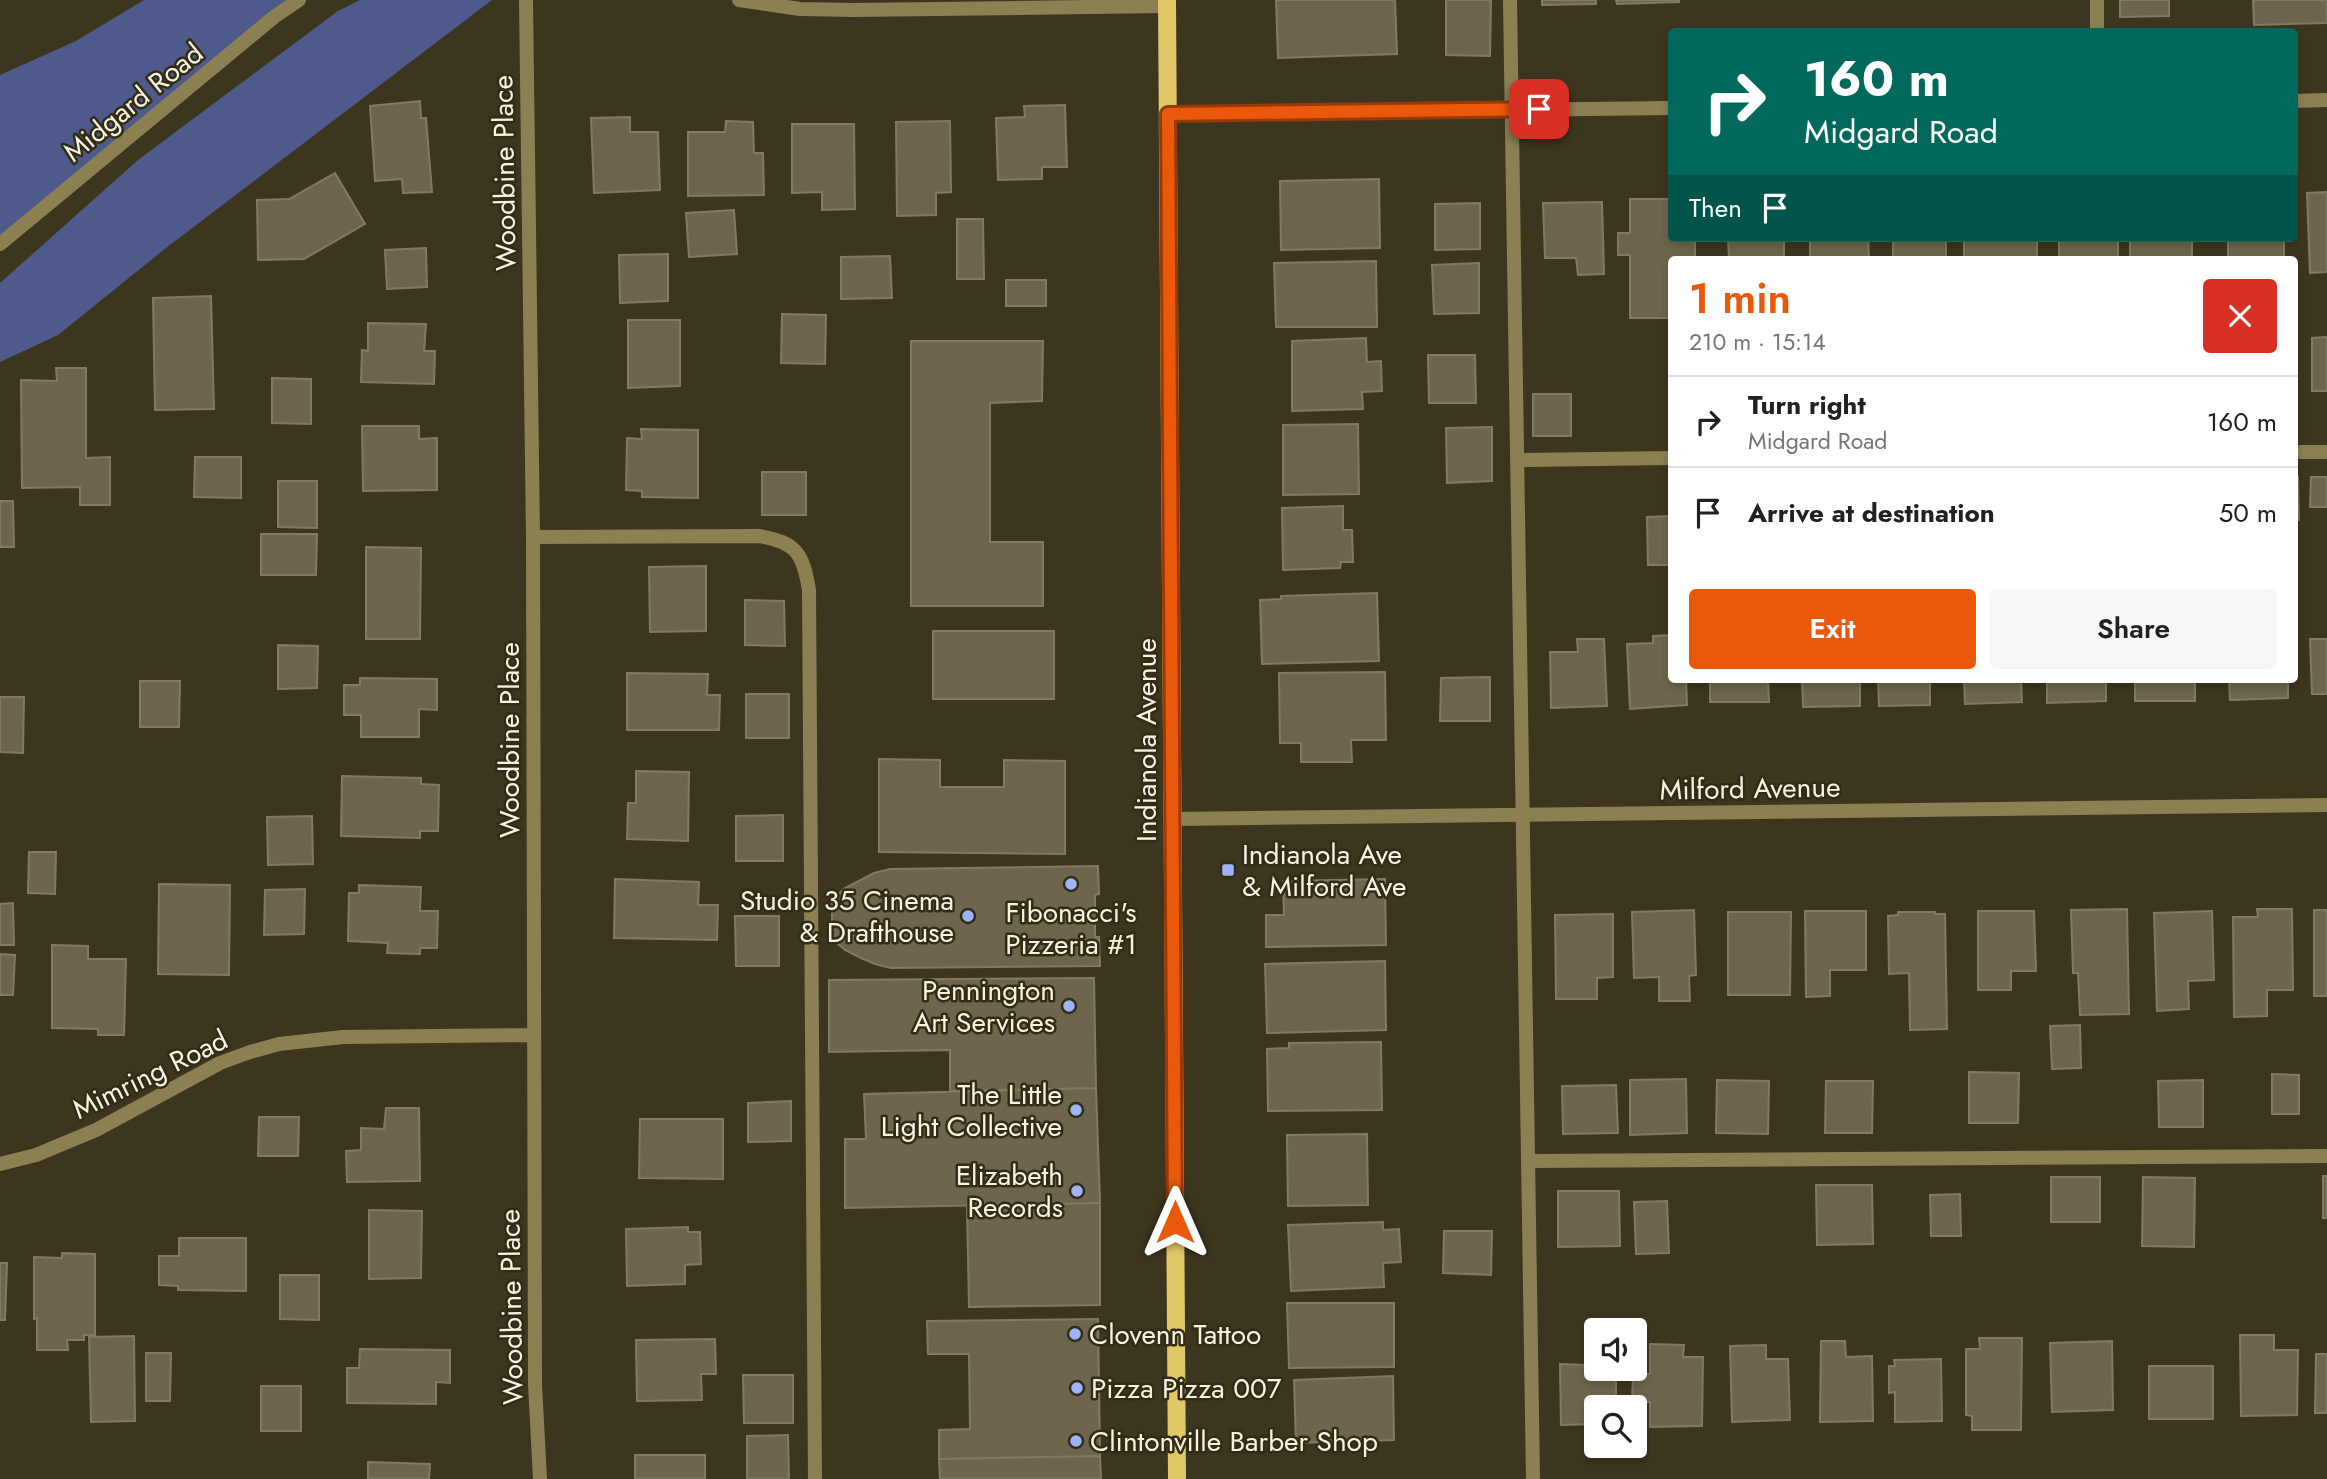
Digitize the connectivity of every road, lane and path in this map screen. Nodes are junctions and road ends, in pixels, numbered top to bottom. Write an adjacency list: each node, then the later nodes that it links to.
1 (299, 0): 13 (street, Midgard Road)
2 (526, 0): 18 (street, Woodbine Place)
3 (739, 0): 6 (street)
4 (1510, 0): 11 (street)
5 (2097, 0): 7 (street)
6 (1167, 3): 12 (main road, Indianola Avenue)
7 (2097, 28)
8 (2327, 100): 9 (street)
9 (2298, 101)
10 (1668, 108): 11 (street)
11 (1512, 110): 12 (street); 17 (street)
12 (1168, 114): 21 (main road, Indianola Avenue)
13 (0, 244)
14 (2298, 452): 15 (street)
15 (2327, 452)
16 (1668, 458): 17 (street)
17 (1518, 460): 20 (street)
18 (533, 537): 22 (street, Woodbine Place); 27 (street)
19 (2327, 805): 20 (street, Milford Avenue)
20 (1523, 815): 21 (street, Milford Avenue); 24 (street)
21 (1173, 819): 28 (main road, Indianola Avenue)
22 (534, 1035): 25 (street, Mimring Road); 26 (street, Woodbine Place)
23 (2327, 1156): 24 (street)
24 (1528, 1161): 29 (street)
25 (0, 1164)
26 (540, 1479)
27 (815, 1479)
28 (1177, 1479)
29 (1533, 1479)

